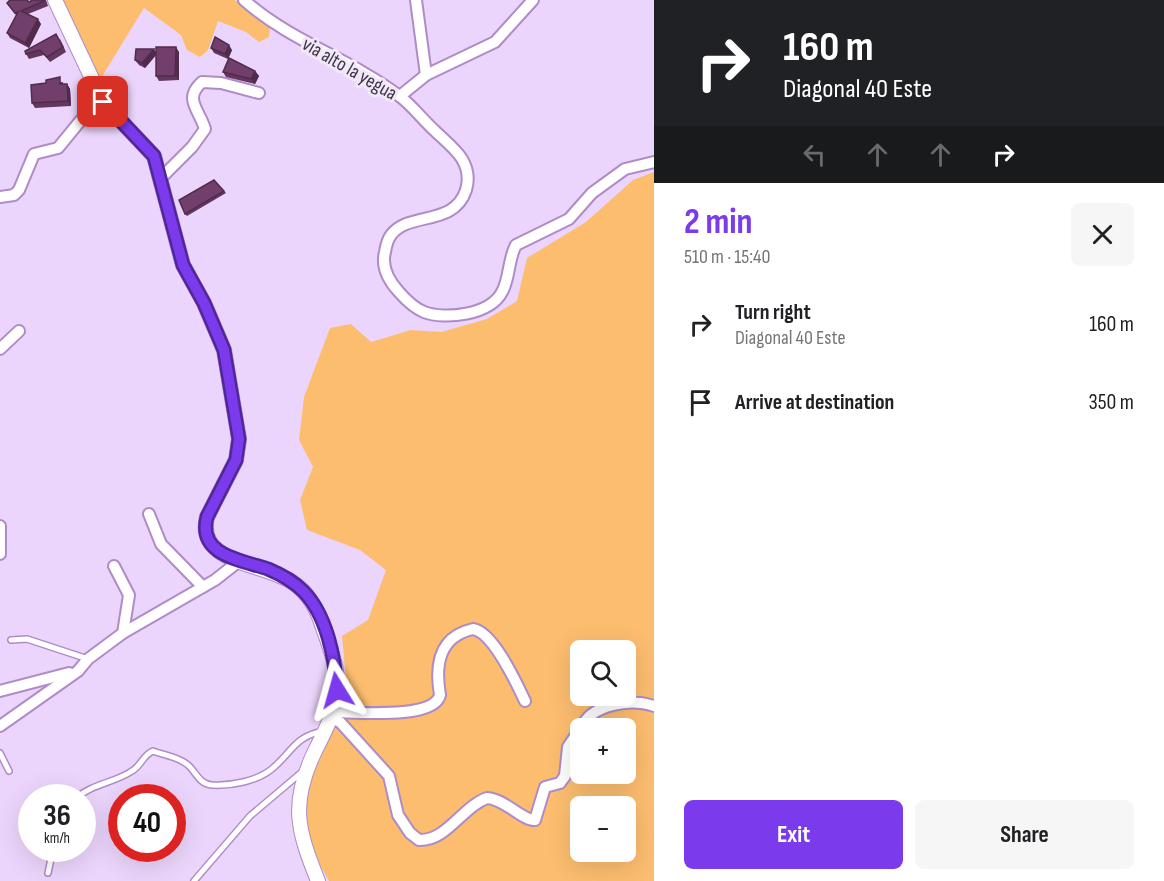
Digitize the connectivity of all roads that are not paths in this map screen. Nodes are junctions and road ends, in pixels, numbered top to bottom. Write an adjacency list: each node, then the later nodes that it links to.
1 (54, 0): 8 (street)
2 (244, 0): 7 (street, via alto la yegua)
3 (416, 0): 5 (street)
4 (533, 0): 5 (street)
5 (426, 75): 7 (street)
6 (259, 93): 10 (street)
7 (400, 96): 9 (street, via alto la yegua)
8 (103, 102): 10 (street); 11 (street)
9 (654, 162)
10 (162, 177): 17 (street)
11 (0, 197)
12 (19, 331): 13 (street)
13 (0, 349)
14 (149, 514): 19 (street)
15 (0, 526): 16 (street)
16 (0, 554)
17 (238, 561): 19 (street); 28 (street)
18 (114, 566): 20 (street)
19 (203, 587): 20 (street)
20 (123, 633): 22 (street)
21 (11, 640): 22 (lane)
22 (88, 659): 23 (street)
23 (78, 671): 24 (street); 29 (street)
24 (0, 691)
25 (525, 701): 28 (street)
26 (654, 706): 27 (street)
27 (586, 718)
28 (330, 720): 30 (street); 32 (street); 34 (lane)
29 (0, 726)
30 (570, 743)
31 (0, 753): 33 (lane)
32 (307, 767): 37 (lane); 38 (street)
33 (9, 771)
34 (96, 786)
35 (50, 862): 36 (lane)
36 (48, 873)
37 (194, 881)
38 (318, 881)

